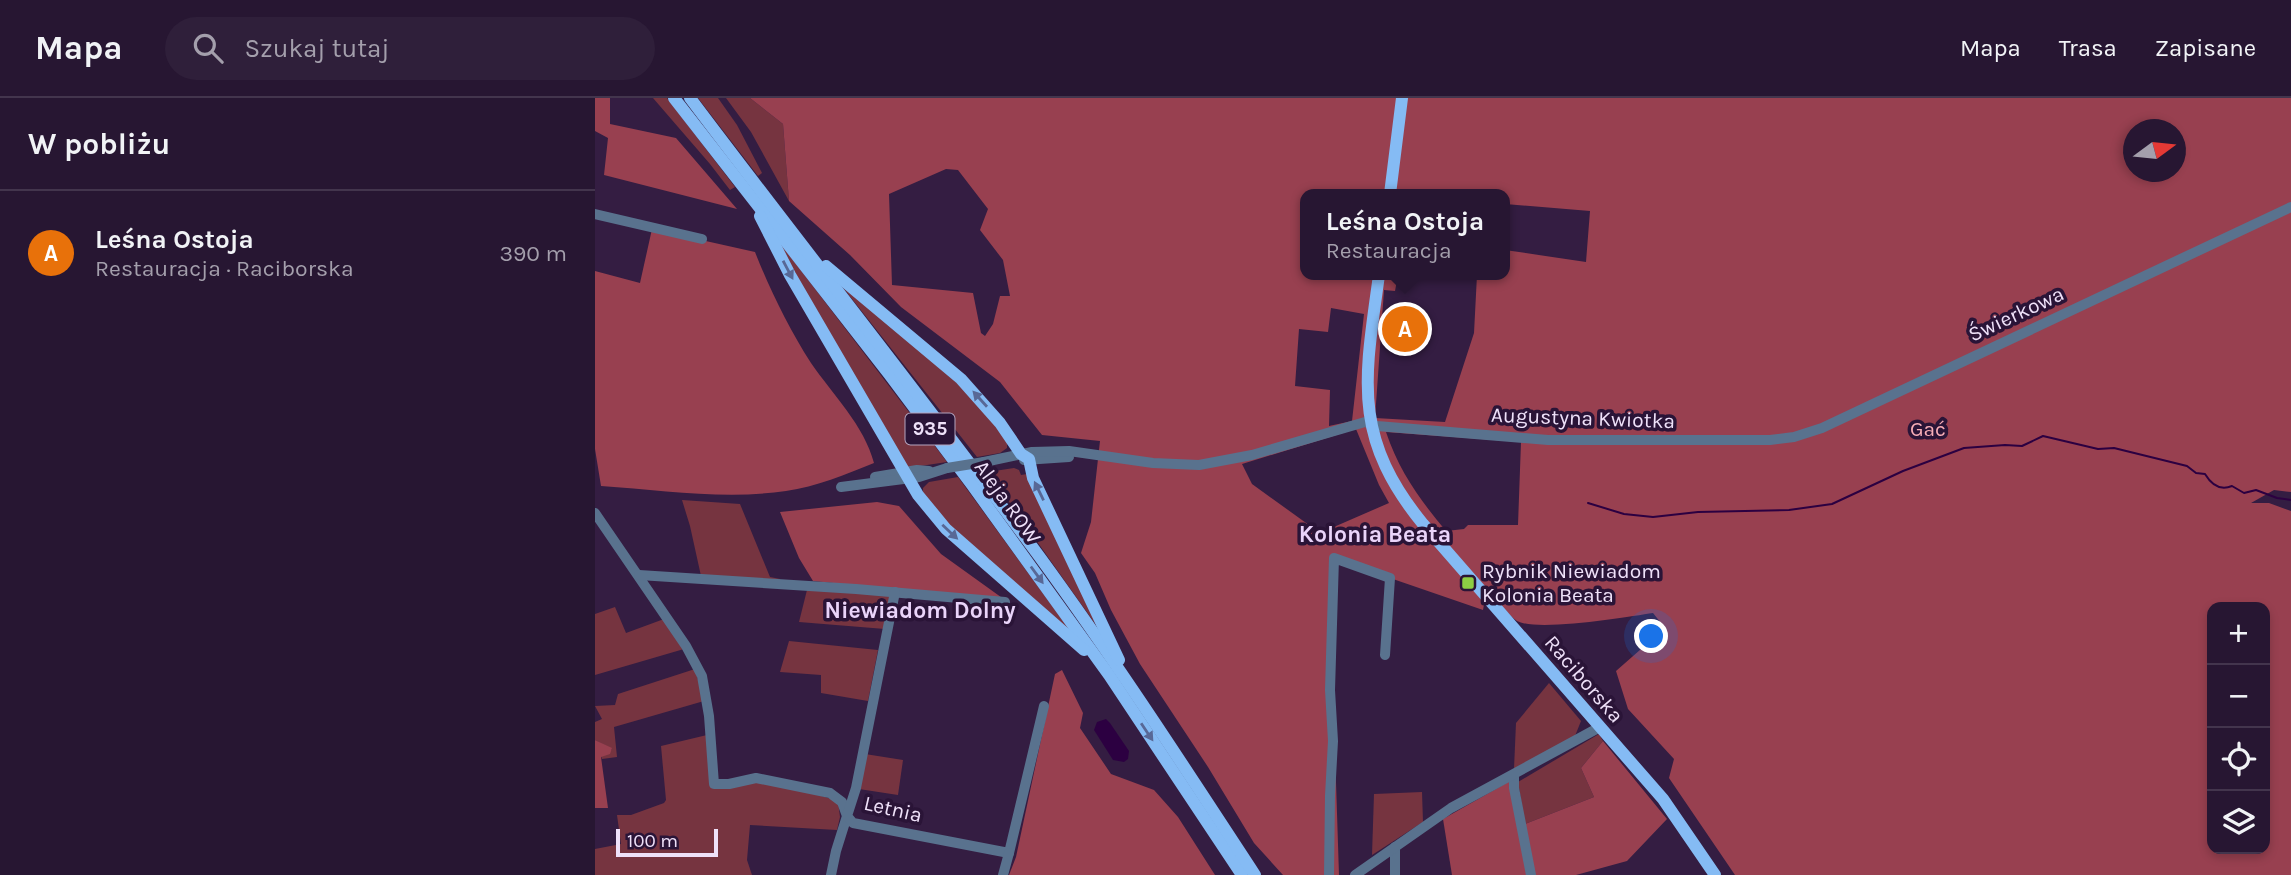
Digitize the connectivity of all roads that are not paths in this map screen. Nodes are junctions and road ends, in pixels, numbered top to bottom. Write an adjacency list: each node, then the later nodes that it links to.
1 (674, 98): 4 (main road, Aleja ROW / 935)
2 (689, 98): 9 (main road, Aleja ROW / 935)
3 (1402, 98): 5 (main road)
4 (745, 188): 14 (main road, one-way to 14); 20 (main road, Aleja ROW / 935, one-way to 20)
5 (1391, 189)
6 (2291, 207): 12 (street, Świerkowa)
7 (595, 214): 8 (street)
8 (702, 239)
9 (808, 251): 13 (main road, one-way to 9); 21 (main road, Aleja ROW / 935)
10 (1378, 280): 11 (main road, Raciborska)
11 (1371, 423): 12 (street, Augustyna Kwiotka); 13 (street, Augustyna Kwiotka); 23 (main road, Raciborska)
12 (1794, 437)
13 (1025, 456): 14 (street, Augustyna Kwiotka, bridge); 21 (main road, one-way to 13)
14 (906, 475): 14 (street); 20 (main road, one-way to 20)
15 (595, 513): 16 (street)
16 (639, 575): 17 (street); 25 (street)
17 (895, 592): 18 (street); 25 (street, Letnia)
18 (1005, 602)
19 (1385, 654): 32 (street)
20 (1109, 675): 30 (main road, Aleja ROW / 935, one-way to 30)
21 (1131, 686): 31 (main road, Aleja ROW / 935)
22 (1044, 706): 27 (street)
23 (1600, 727): 24 (street); 36 (main road, Raciborska)
24 (1514, 776): 26 (street); 35 (street)
25 (847, 816): 27 (street, Letnia); 28 (street)
26 (1395, 847): 33 (street); 34 (street)
27 (1009, 853): 29 (street)
28 (831, 875)
29 (1003, 875)
30 (1242, 875)
31 (1255, 875)
32 (1329, 875)
33 (1355, 875)
34 (1395, 875)
35 (1531, 875)
36 (1715, 875)

